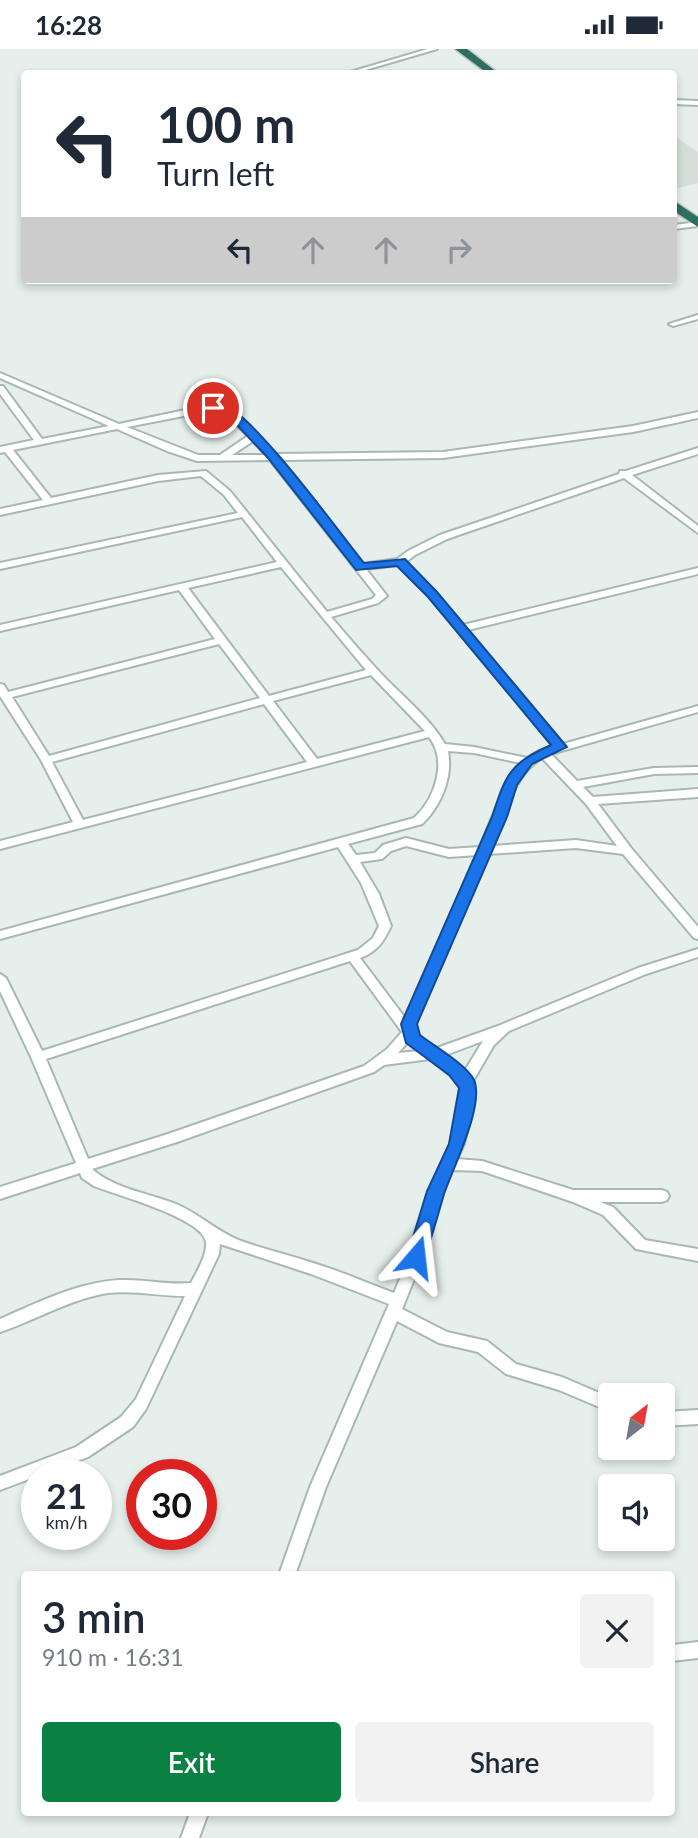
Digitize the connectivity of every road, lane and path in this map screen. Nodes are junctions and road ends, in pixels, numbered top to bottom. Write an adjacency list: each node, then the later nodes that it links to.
1 (434, 49): 3 (street)
2 (460, 49): 4 (highway)
3 (360, 70)
4 (489, 70)
5 (677, 102): 6 (street)
6 (698, 103)
7 (677, 207): 8 (highway)
8 (698, 224): 9 (street)
9 (677, 227)
10 (698, 317): 11 (street)
11 (673, 324)
12 (0, 375): 16 (street)
13 (0, 388): 14 (street)
14 (5, 400): 18 (street)
15 (698, 415): 21 (street)
16 (117, 426): 17 (street); 18 (street); 22 (street)
17 (253, 437): 21 (street); 22 (street)
18 (40, 442): 19 (street)
19 (4, 449): 25 (street)
20 (698, 451): 24 (street)
21 (272, 456): 22 (street); 32 (street)
22 (224, 457): 23 (street)
23 (203, 473): 25 (street); 27 (street)
24 (623, 473): 28 (street); 29 (street)
25 (48, 501): 26 (street)
26 (0, 512)
27 (244, 514): 30 (street); 31 (street)
28 (698, 530)
29 (400, 562): 32 (street); 37 (street)
30 (283, 563): 34 (street); 35 (street)
31 (0, 566)
32 (361, 567): 35 (street)
33 (698, 571): 37 (street)
34 (181, 586): 36 (street); 38 (street)
35 (326, 615): 39 (street)
36 (0, 628)
37 (460, 629): 45 (street)
38 (222, 639): 40 (street); 41 (street)
39 (373, 671): 41 (street); 43 (street)
40 (3, 692): 47 (street)
41 (267, 700): 47 (street); 49 (street)
42 (698, 709): 45 (street)
43 (430, 733): 44 (street); 49 (street)
44 (442, 747): 48 (street); 55 (street)
45 (560, 747): 46 (street)
46 (543, 753): 48 (street); 51 (street)
47 (46, 759): 54 (street)
48 (527, 761): 57 (street)
49 (314, 762): 54 (street)
50 (698, 770): 51 (street)
51 (575, 785): 53 (street)
52 (698, 793): 53 (street)
53 (590, 801): 58 (street)
54 (80, 824): 56 (street)
55 (342, 844): 59 (street); 60 (street)
56 (0, 845)
57 (483, 851): 58 (street); 59 (street); 66 (street)
58 (627, 851): 61 (street)
59 (354, 859): 63 (street)
60 (0, 935)
61 (698, 935)
62 (698, 953): 65 (street)
63 (352, 957): 66 (street); 68 (street)
64 (0, 978): 68 (street)
65 (504, 1028): 67 (street); 70 (street)
66 (409, 1032): 67 (street); 69 (street)
67 (433, 1054): 69 (street); 70 (street)
68 (38, 1057): 72 (street)
69 (383, 1060): 72 (street)
70 (466, 1081): 71 (street)
71 (448, 1164): 74 (street); 79 (street)
72 (82, 1166): 73 (street); 76 (street)
73 (0, 1193)
74 (573, 1196): 75 (street); 77 (street)
75 (662, 1196)
76 (210, 1233): 78 (street); 79 (street)
77 (698, 1255)
78 (193, 1289): 80 (street); 84 (street)
79 (396, 1307): 81 (street); 85 (street)
80 (0, 1326)
81 (598, 1399)
82 (698, 1416): 83 (street)
83 (676, 1418)
84 (0, 1483)
85 (288, 1571)
86 (698, 1650): 87 (street)
87 (675, 1653)
88 (198, 1816): 89 (street)
89 (190, 1838)

